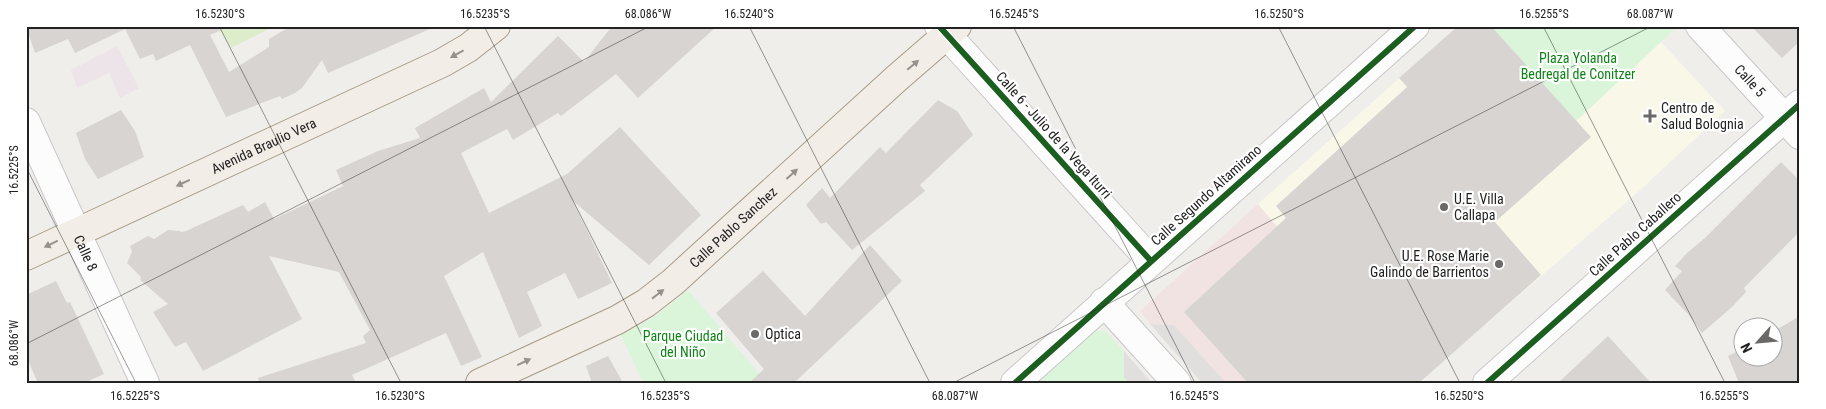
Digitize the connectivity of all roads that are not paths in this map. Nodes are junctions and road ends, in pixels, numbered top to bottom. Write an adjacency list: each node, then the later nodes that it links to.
1 (496, 26): 7 (main road, Avenida Braulio Vera, one-way to 7)
2 (1415, 26): 9 (street, Calle Segundo Altamirano)
3 (1700, 26): 5 (street, Calle 5)
4 (947, 29): 9 (street, Calle 6 - Julio de la Vega Iturri); 12 (main road, Calle Pablo Sanchez, one-way to 4)
5 (1794, 119): 15 (street, Calle Pablo Caballero)
6 (26, 122): 7 (street, Calle 8)
7 (76, 232): 8 (main road, Avenida Braulio Vera, one-way to 8); 11 (street, Calle 8)
8 (26, 256)
9 (1151, 261): 10 (street, Calle Segundo Altamirano)
10 (1104, 302): 13 (street, Calle Segundo Altamirano); 14 (street)
11 (145, 383)
12 (480, 383)
13 (1015, 383)
14 (1177, 383)
15 (1487, 383)

